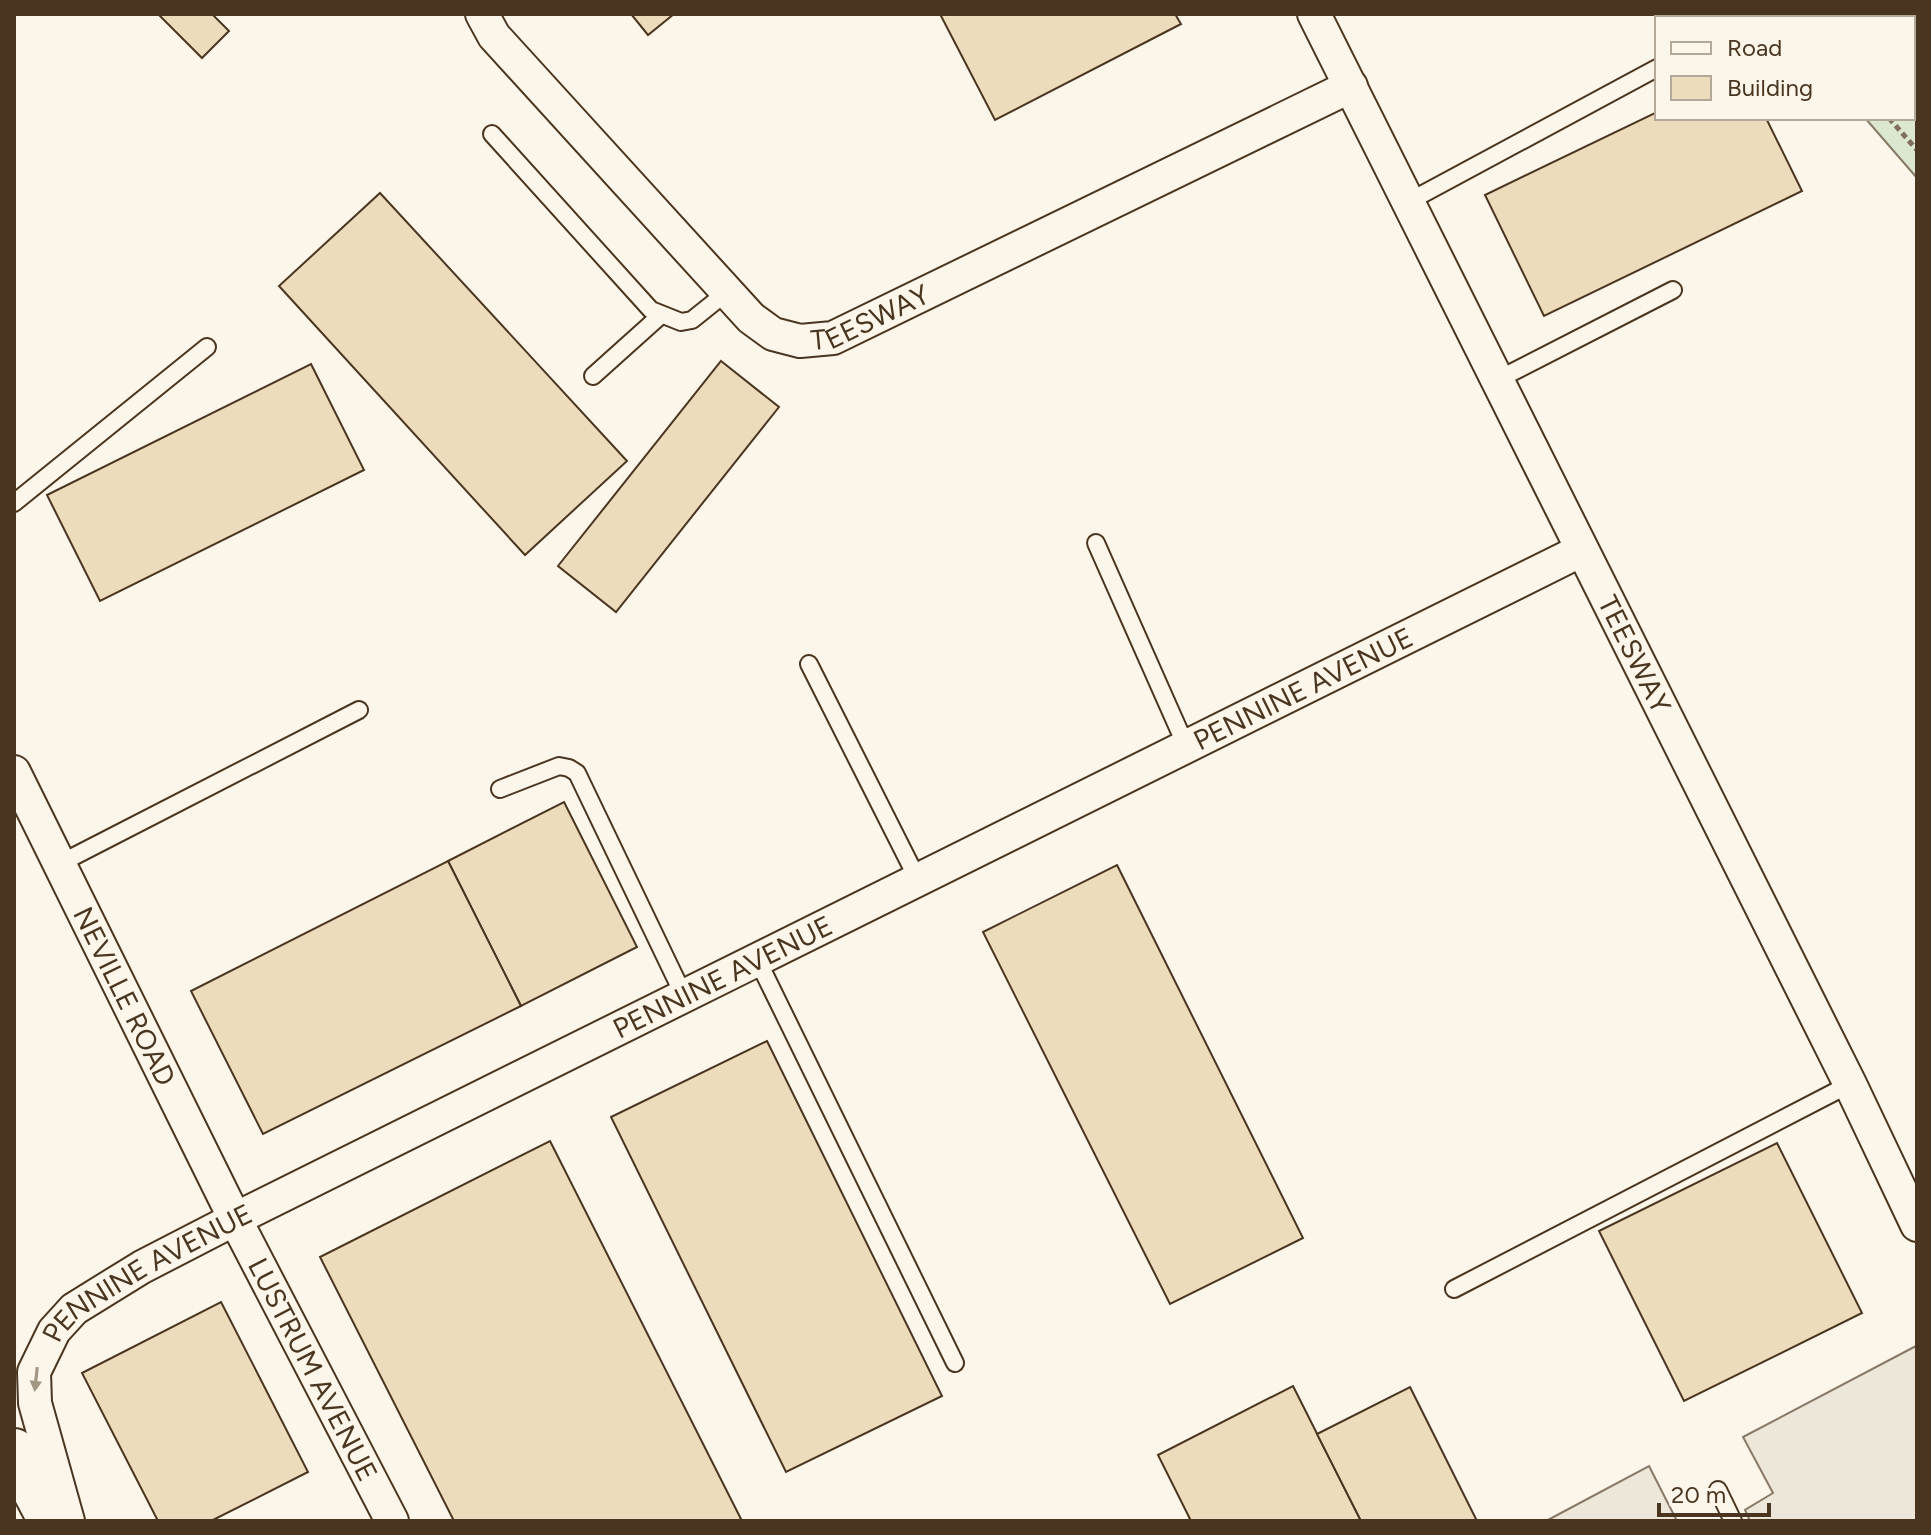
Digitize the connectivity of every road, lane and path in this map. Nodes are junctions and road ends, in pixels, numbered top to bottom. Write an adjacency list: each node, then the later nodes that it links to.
1 (482, 14): 10 (street, TEESWAY)
2 (1314, 14): 4 (street, TEESWAY)
3 (1655, 69): 8 (lane)
4 (1351, 86): 8 (street, TEESWAY); 10 (street, TEESWAY)
5 (1891, 120): 7 (path)
6 (492, 134): 11 (lane)
7 (1917, 150)
8 (1408, 202): 14 (street, TEESWAY)
9 (1673, 290): 14 (lane)
10 (727, 292): 11 (lane)
11 (661, 315): 13 (lane)
12 (207, 347): 15 (lane)
13 (593, 376)
14 (1497, 380): 17 (street, TEESWAY)
15 (14, 503)
16 (1096, 543): 20 (lane)
17 (1582, 550): 20 (street, PENNINE AVENUE); 27 (street, TEESWAY)
18 (809, 664): 24 (lane)
19 (359, 710): 23 (lane)
20 (1186, 746): 24 (street, PENNINE AVENUE)
21 (14, 772): 23 (street, NEVILLE ROAD)
22 (500, 789): 26 (lane)
23 (59, 864): 28 (street, NEVILLE ROAD)
24 (918, 880): 25 (street, PENNINE AVENUE)
25 (758, 961): 26 (street, PENNINE AVENUE); 31 (lane)
26 (684, 996): 28 (street, PENNINE AVENUE)
27 (1850, 1084): 29 (street, TEESWAY); 30 (lane)
28 (235, 1219): 35 (street, PENNINE AVENUE, one-way to 35); 36 (street, LUSTRUM AVENUE)
29 (1917, 1225)
30 (1454, 1289)
31 (955, 1363)
32 (14, 1451): 34 (highway)
33 (1718, 1490): 37 (lane)
34 (51, 1521)
35 (68, 1521)
36 (392, 1521)
37 (1733, 1521)

